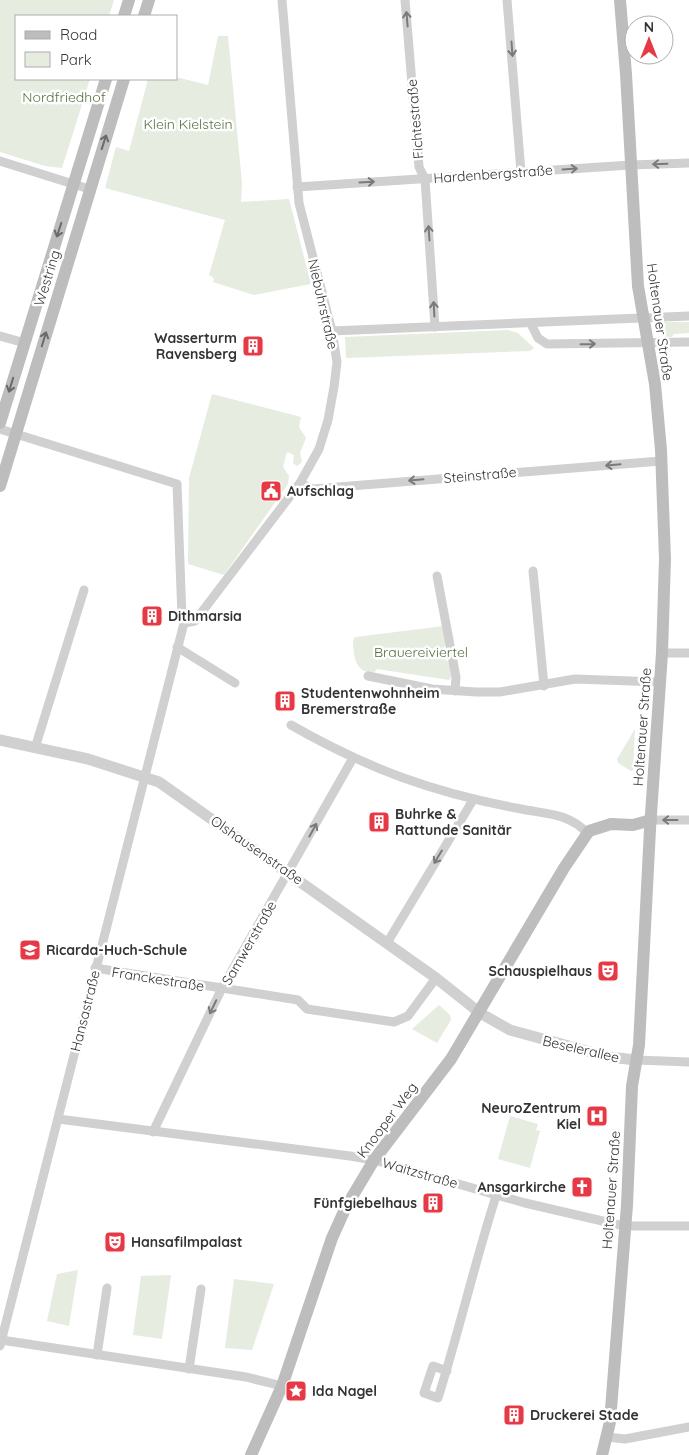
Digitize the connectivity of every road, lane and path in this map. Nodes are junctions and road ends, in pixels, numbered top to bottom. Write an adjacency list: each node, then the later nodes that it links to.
1 (129, 0): 7 (main road)
2 (149, 0): 8 (main road)
3 (282, 0): 17 (street, Niebuhrstraße)
4 (405, 0): 15 (street, Fichtestraße, one-way to 4)
5 (507, 0): 14 (street, one-way to 14)
6 (620, 0): 13 (main road, Holtenauer Straße)
7 (124, 15)
8 (144, 15)
9 (106, 80): 16 (main road, Westring)
10 (124, 80): 18 (main road, Westring, one-way to 10)
11 (0, 161): 16 (street)
12 (689, 163): 13 (street, Hardenbergstraße, one-way to 13)
13 (631, 165): 14 (street, Hardenbergstraße, one-way to 13); 20 (main road, Holtenauer Straße)
14 (521, 172): 15 (street, Hardenbergstraße)
15 (425, 179): 17 (street, Hardenbergstraße, one-way to 15); 22 (street, Fichtestraße, one-way to 15)
16 (74, 184): 18 (street); 26 (main road, Westring, one-way to 26)
17 (297, 187): 23 (street, Niebuhrstraße)
18 (89, 189): 30 (main road, Westring, one-way to 18)
19 (689, 316): 20 (street)
20 (642, 319): 21 (street); 27 (main road, Holtenauer Straße)
21 (531, 324): 22 (street); 27 (street, one-way to 27)
22 (435, 327): 23 (street)
23 (332, 331): 32 (street, Niebuhrstraße)
24 (0, 336): 26 (street)
25 (689, 342): 27 (street)
26 (24, 343): 28 (main road, Westring, one-way to 28)
27 (648, 344): 31 (main road, Holtenauer Straße)
28 (0, 423)
29 (0, 429): 30 (street)
30 (15, 434): 33 (main road, Westring); 37 (street)
31 (661, 461): 32 (street, Steinstraße, one-way to 32); 39 (main road, Holtenauer Straße)
32 (300, 483): 37 (street, Niebuhrstraße)
33 (0, 486)
34 (533, 571): 44 (street)
35 (437, 576): 45 (street)
36 (84, 590): 48 (street)
37 (184, 624): 38 (street)
38 (177, 647): 43 (street); 50 (street, Hansastraße)
39 (662, 653): 40 (street); 42 (main road, Holtenauer Straße)
40 (689, 653)
41 (368, 676): 45 (street)
42 (659, 682): 44 (street); 53 (main road, Holtenauer Straße)
43 (235, 683)
44 (544, 686): 45 (street)
45 (455, 691)
46 (291, 725): 49 (street)
47 (3, 740): 48 (street, Olshausenstraße)
48 (34, 748): 50 (street, Olshausenstraße)
49 (353, 758): 51 (street); 55 (street, Samwerstraße, one-way to 49)
50 (145, 777): 55 (street, Olshausenstraße); 57 (street, Hansastraße)
51 (473, 800): 54 (street); 56 (street, one-way to 56)
52 (689, 820): 53 (street, one-way to 53)
53 (650, 825): 54 (main road); 61 (main road, Holtenauer Straße)
54 (594, 829): 60 (main road, Knooper Weg)
55 (289, 873): 56 (street, Olshausenstraße); 59 (street, Samwerstraße)
56 (387, 943): 58 (street, Olshausenstraße)
57 (95, 968): 59 (street, Franckestraße); 63 (street, Hansastraße)
58 (436, 978): 59 (street, Franckestraße); 60 (street, Olshausenstraße)
59 (222, 988): 64 (street, Samwerstraße, one-way to 64)
60 (480, 1013): 61 (street, Beselerallee); 65 (main road, Knooper Weg)
61 (636, 1060): 62 (street, Beselerallee); 67 (main road, Holtenauer Straße)
62 (689, 1062)
63 (58, 1120): 64 (street, Waitzstraße); 71 (street, Hansastraße)
64 (153, 1132): 65 (street, Waitzstraße)
65 (374, 1160): 66 (street, Waitzstraße); 75 (main road, Knooper Weg)
66 (496, 1196): 67 (street, Waitzstraße); 74 (street)
67 (624, 1226): 68 (street, Waitzstraße); 77 (main road, Holtenauer Straße)
68 (689, 1226)
69 (107, 1288): 72 (street)
70 (200, 1289): 73 (street)
71 (1, 1343): 72 (street)
72 (97, 1355): 73 (street)
73 (190, 1368): 75 (street)
74 (447, 1371)
75 (282, 1386): 78 (main road, Knooper Weg)
76 (689, 1427): 77 (street)
77 (607, 1437): 79 (main road, Holtenauer Straße)
78 (251, 1455)
79 (602, 1455)

